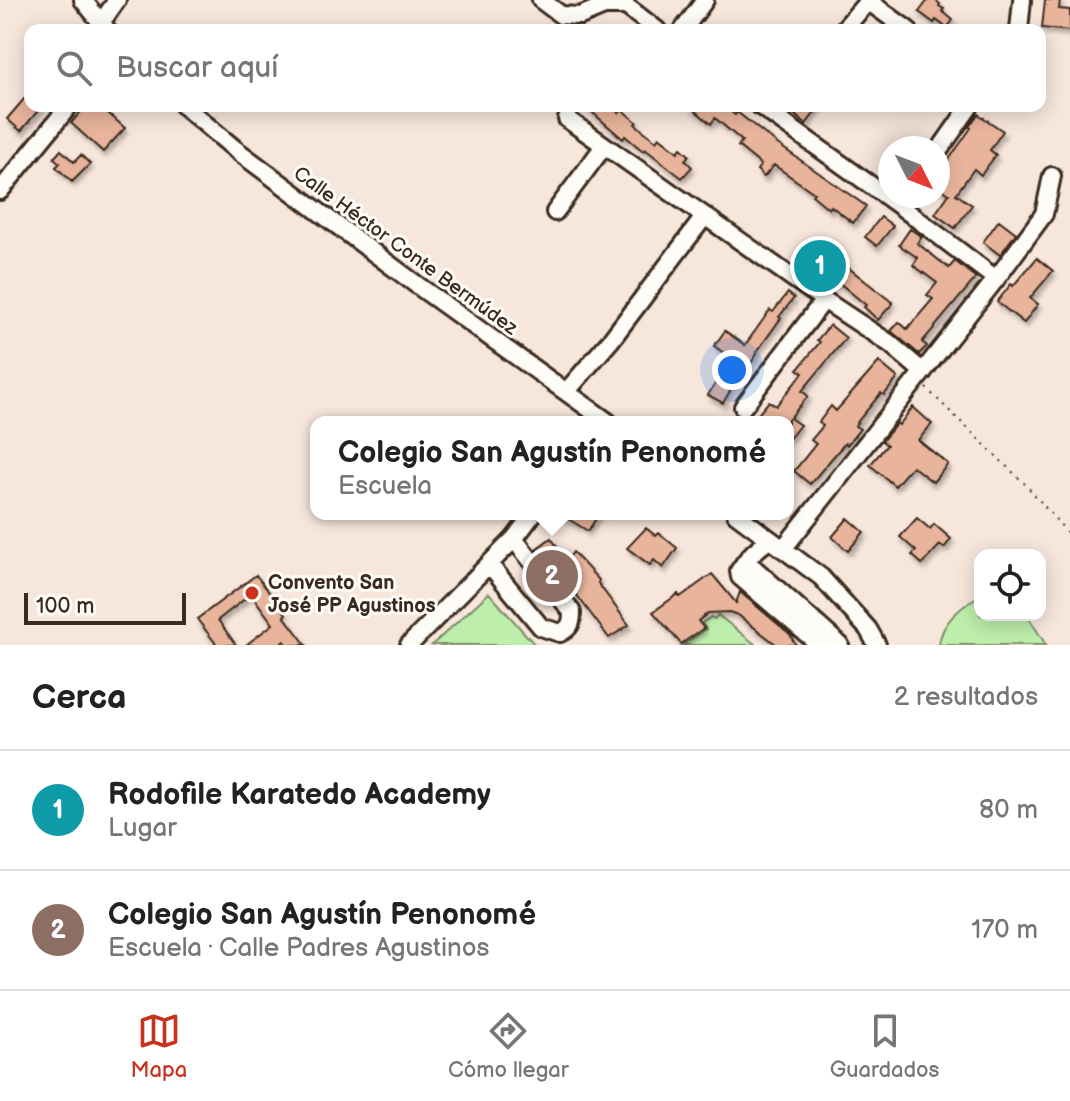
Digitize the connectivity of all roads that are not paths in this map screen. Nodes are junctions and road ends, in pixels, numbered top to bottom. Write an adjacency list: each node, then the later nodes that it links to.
1 (83, 0): 7 (street)
2 (117, 0): 8 (street)
3 (541, 0): 9 (street)
4 (705, 0): 10 (street)
5 (1022, 0): 13 (street)
6 (869, 1): 11 (street); 12 (street)
7 (102, 24)
8 (105, 24)
9 (649, 24)
10 (687, 24)
11 (848, 24)
12 (900, 24)
13 (1020, 24)
14 (64, 112): 23 (street)
15 (191, 112): 30 (street, Calle Héctor Conte Bermúdez)
16 (774, 112): 22 (street)
17 (966, 112): 19 (street)
18 (567, 119): 20 (street)
19 (949, 136)
20 (604, 146): 25 (street); 26 (street)
21 (1052, 176): 27 (street)
22 (878, 183)
23 (0, 191)
24 (912, 208): 27 (street)
25 (555, 212)
26 (704, 217): 28 (street); 30 (street)
27 (996, 279): 29 (street)
28 (824, 300): 29 (street); 31 (street)
29 (921, 376): 36 (street)
30 (566, 392): 32 (street, Calle Héctor Conte Bermúdez)
31 (743, 407)
32 (598, 416)
33 (528, 520): 35 (street)
34 (744, 520): 36 (street)
35 (514, 539): 38 (street); 38 (street)
36 (777, 545): 37 (street); 39 (street)
37 (746, 561): 41 (street); 42 (street)
38 (489, 564): 40 (street)
39 (873, 644)
40 (409, 645)
41 (822, 645)
42 (840, 645)

